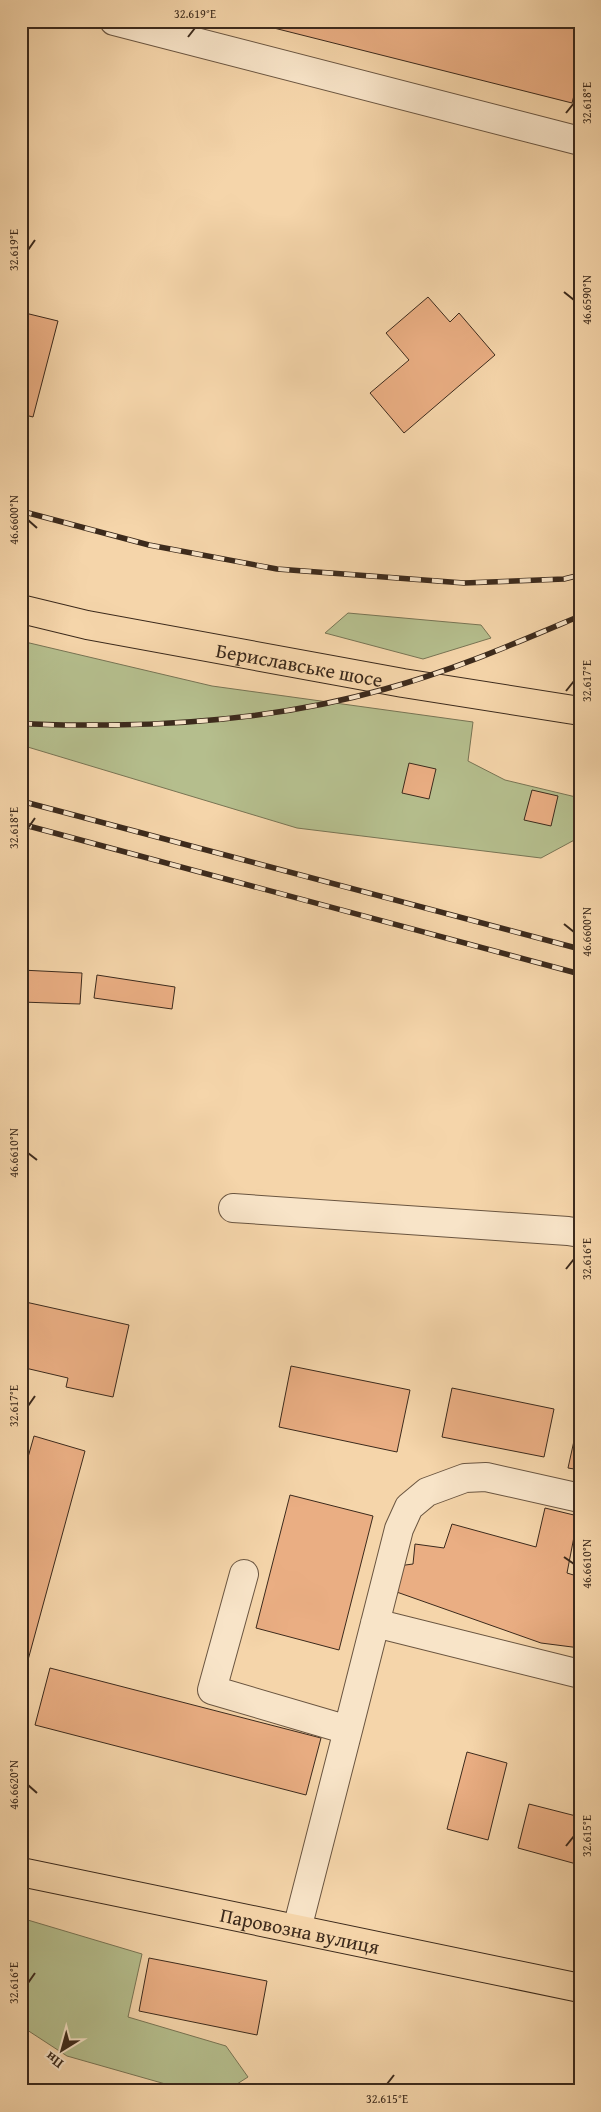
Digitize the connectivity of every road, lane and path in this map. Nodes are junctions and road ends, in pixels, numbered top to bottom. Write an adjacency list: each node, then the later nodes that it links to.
1 (114, 21): 2 (lane)
2 (580, 141)
3 (21, 609): 4 (main road, Бериславське шосе)
4 (580, 711)
5 (233, 1208): 6 (lane)
6 (580, 1233)
7 (580, 1498): 9 (lane)
8 (244, 1574): 11 (lane)
9 (375, 1623): 10 (lane); 11 (lane)
10 (580, 1674)
11 (348, 1730): 13 (lane)
12 (21, 1872): 13 (main road, Паровозна вулиця)
13 (297, 1928): 14 (main road, Паровозна вулиця)
14 (580, 1988)

